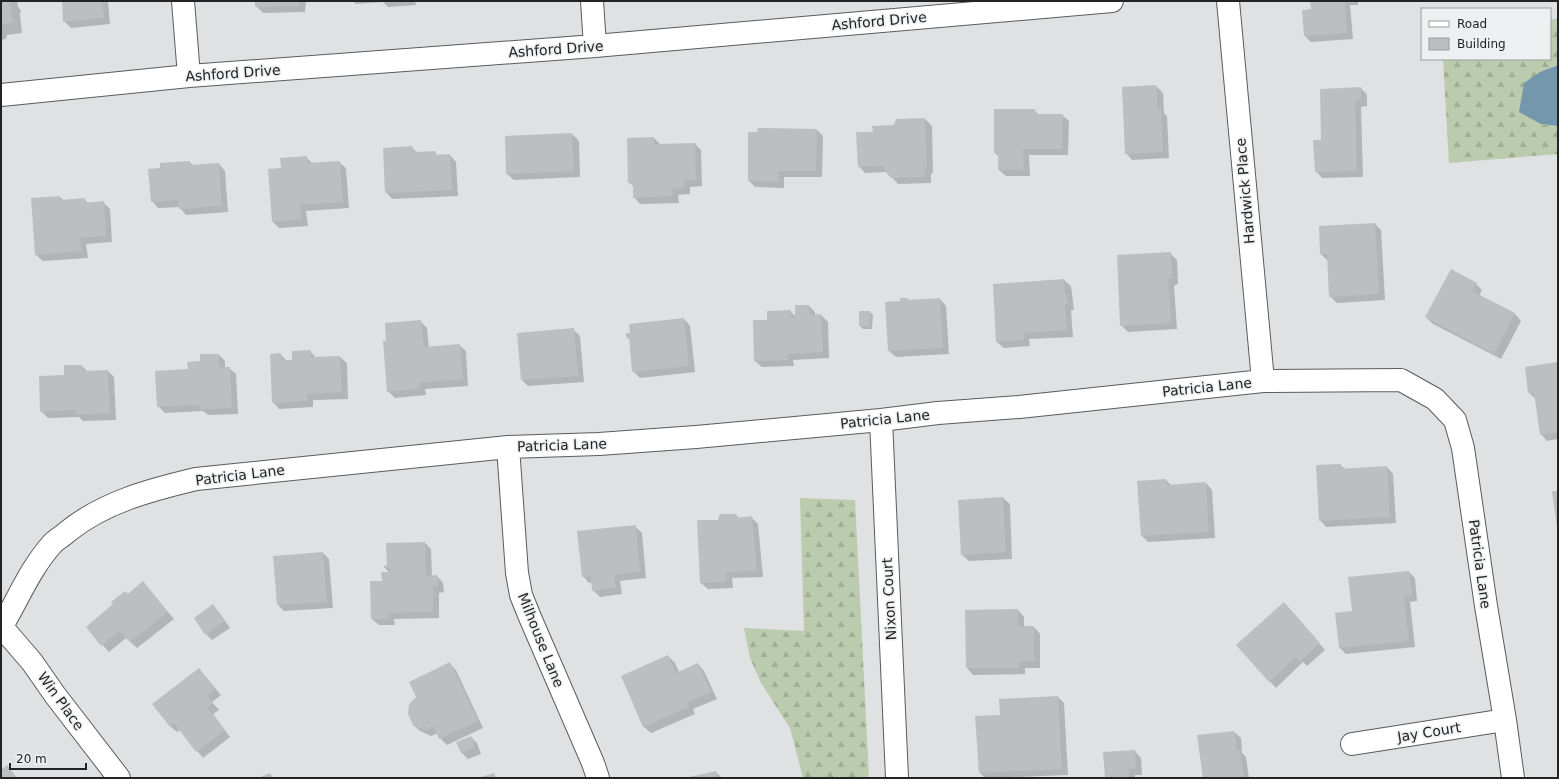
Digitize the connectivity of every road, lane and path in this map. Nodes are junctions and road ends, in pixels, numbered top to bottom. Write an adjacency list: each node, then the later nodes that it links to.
1 (183, 1): 6 (street)
2 (592, 1): 5 (street)
3 (1112, 1): 5 (street, Ashford Drive)
4 (1228, 1): 8 (street, Hardwick Place)
5 (595, 46): 6 (street, Ashford Drive)
6 (189, 76): 7 (street, Ashford Drive)
7 (1, 95)
8 (1263, 381): 9 (street, Patricia Lane); 12 (street, Patricia Lane)
9 (881, 420): 10 (street, Patricia Lane); 16 (street, Nixon Court)
10 (508, 447): 11 (street, Patricia Lane); 15 (street, Milhouse Lane)
11 (2, 626): 14 (street, Win Place)
12 (1505, 720): 13 (street, Jay Court); 17 (street, Patricia Lane)
13 (1352, 744)
14 (119, 778)
15 (598, 778)
16 (898, 778)
17 (1513, 778)

